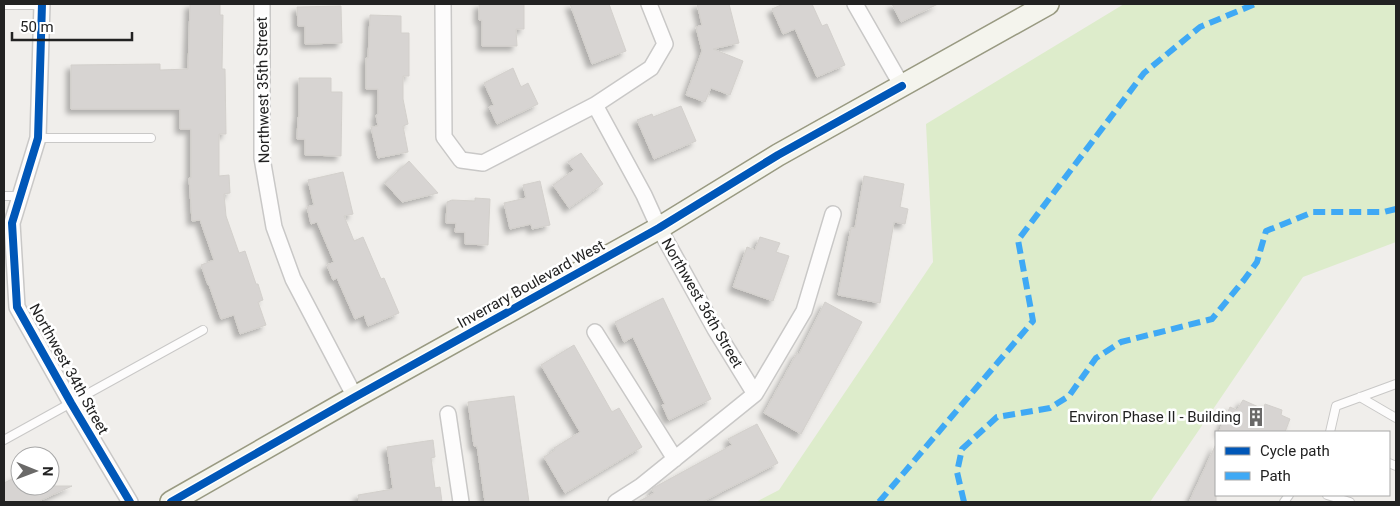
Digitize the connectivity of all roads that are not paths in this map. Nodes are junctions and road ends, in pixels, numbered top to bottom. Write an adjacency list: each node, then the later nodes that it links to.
1 (42, 4): 7 (lane); 10 (street, Northwest 34th Street)
2 (262, 4): 20 (street, Northwest 35th Street)
3 (443, 4): 9 (street)
4 (649, 4): 9 (street)
5 (855, 4): 8 (street)
6 (1048, 4): 8 (street, Inverrary Boulevard West)
7 (4, 5)
8 (902, 86): 15 (street, Inverrary Boulevard West)
9 (595, 105): 15 (street, Northwest 36th Street)
10 (38, 138): 11 (lane); 13 (street, Northwest 34th Street)
11 (151, 138)
12 (4, 196): 13 (lane)
13 (20, 196): 22 (street, Northwest 34th Street)
14 (833, 214): 19 (street)
15 (659, 228): 19 (street, Northwest 36th Street); 20 (street, Inverrary Boulevard West)
16 (202, 330): 22 (lane)
17 (595, 332): 27 (street)
18 (1396, 384): 21 (lane)
19 (755, 394): 27 (street)
20 (355, 397): 30 (street, Inverrary Boulevard West)
21 (1360, 397): 24 (lane); 25 (lane)
22 (71, 403): 26 (lane); 29 (street, Northwest 34th Street)
23 (448, 414): 31 (street)
24 (1396, 418)
25 (1330, 431)
26 (4, 440)
27 (675, 459): 32 (street)
28 (1330, 496): 33 (lane)
29 (130, 502)
30 (172, 502)
31 (461, 502)
32 (616, 502)
33 (1350, 502)

